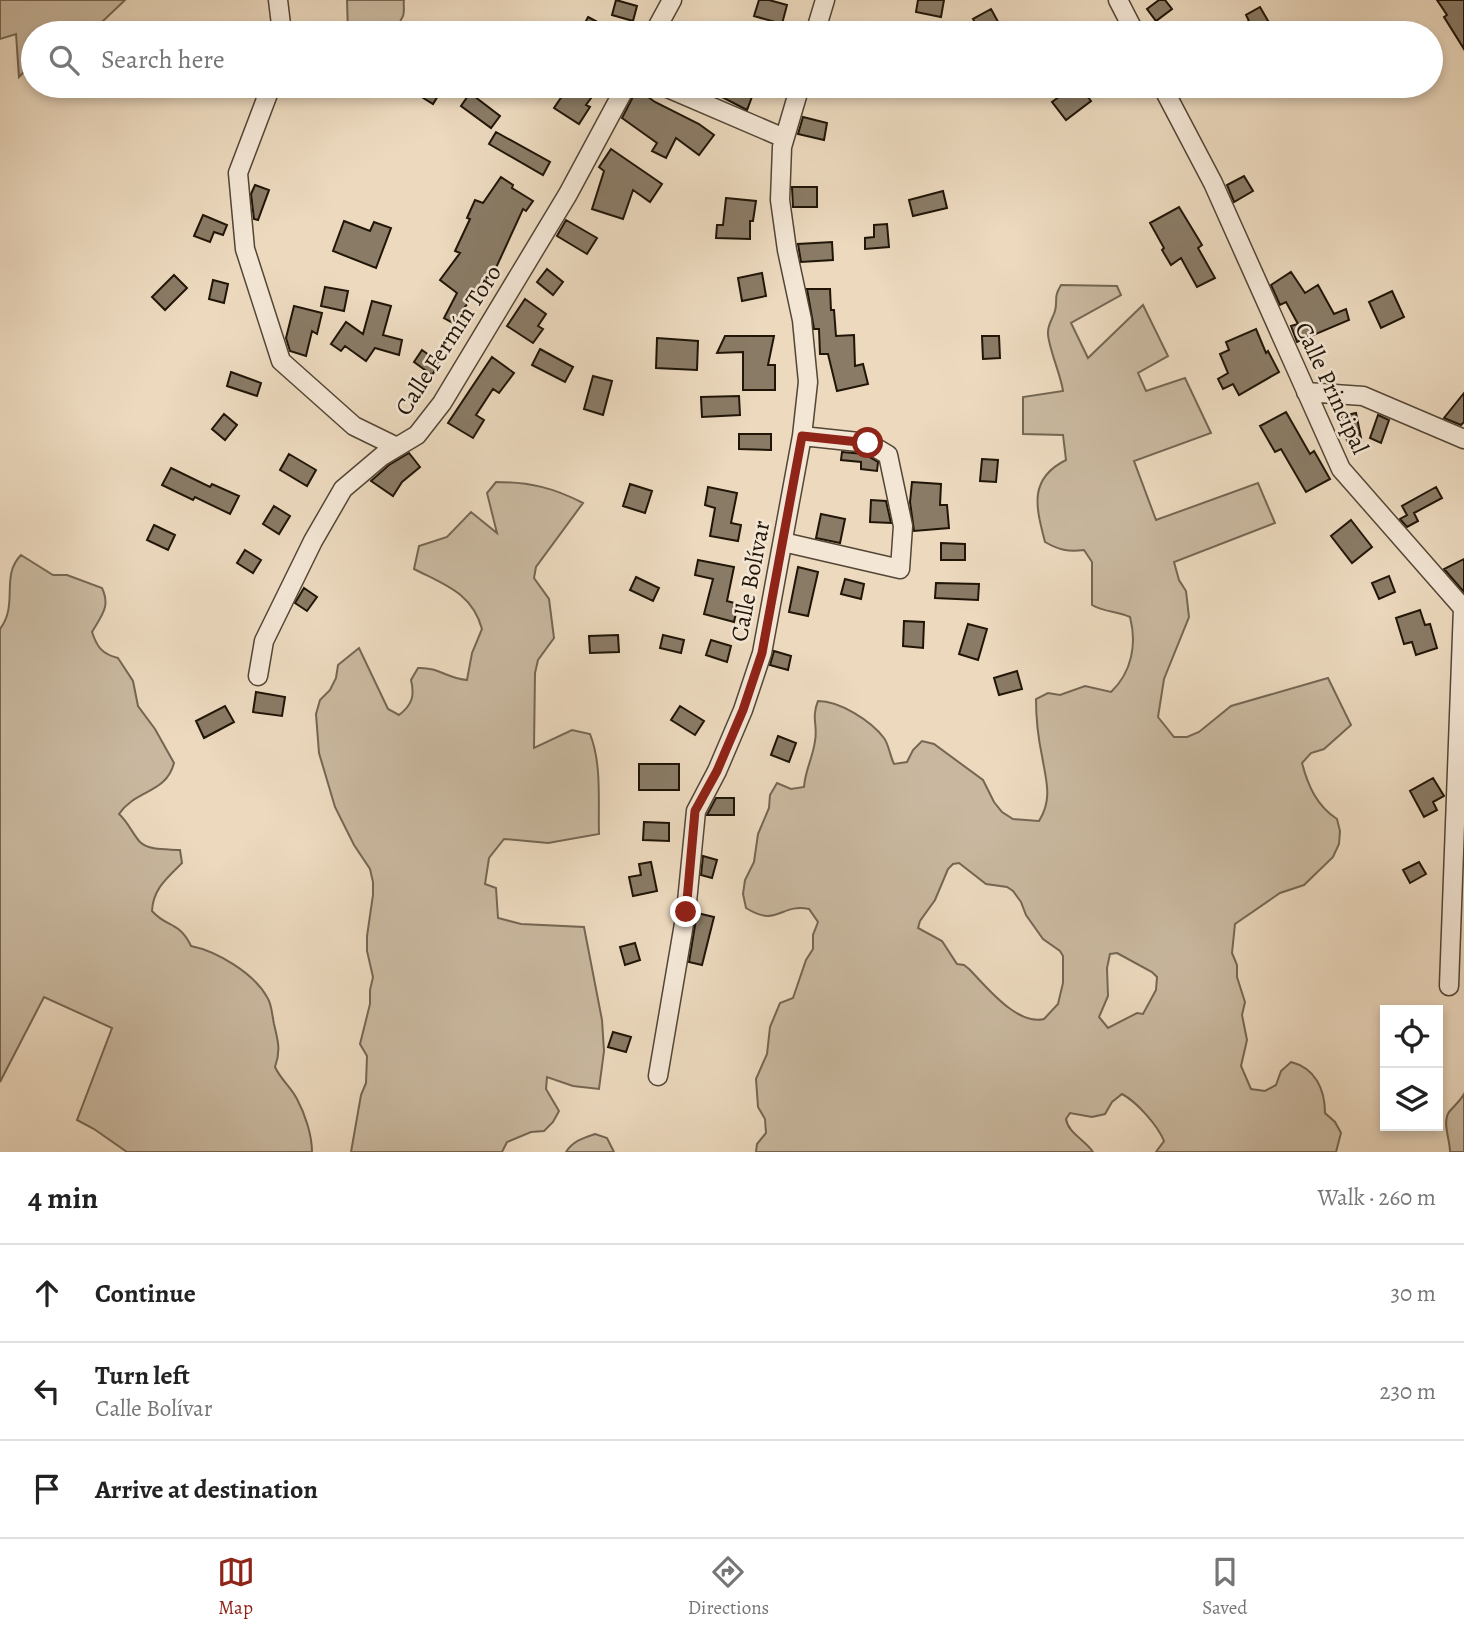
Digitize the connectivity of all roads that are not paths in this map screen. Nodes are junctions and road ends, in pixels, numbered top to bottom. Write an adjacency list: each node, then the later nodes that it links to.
1 (278, 0): 5 (street)
2 (672, 0): 6 (street)
3 (825, 0): 7 (street)
4 (1118, 0): 8 (street)
5 (281, 21)
6 (661, 21)
7 (819, 21)
8 (1129, 21)
9 (267, 98): 18 (street)
10 (620, 98): 18 (street, Calle Fermín Toro)
11 (691, 98): 14 (street)
12 (796, 98): 14 (street, Calle Bolívar)
13 (1169, 98): 15 (street, Calle Principal)
14 (784, 138): 16 (street, Calle Bolívar)
15 (1306, 392): 17 (street); 21 (street, Calle Principal)
16 (802, 436): 19 (street, Calle Bolívar); 19 (street)
17 (1464, 439)
18 (397, 447): 20 (street, Calle Fermín Toro)
19 (783, 542): 22 (street, Calle Bolívar)
20 (258, 676)
21 (1449, 986)
22 (658, 1076)

